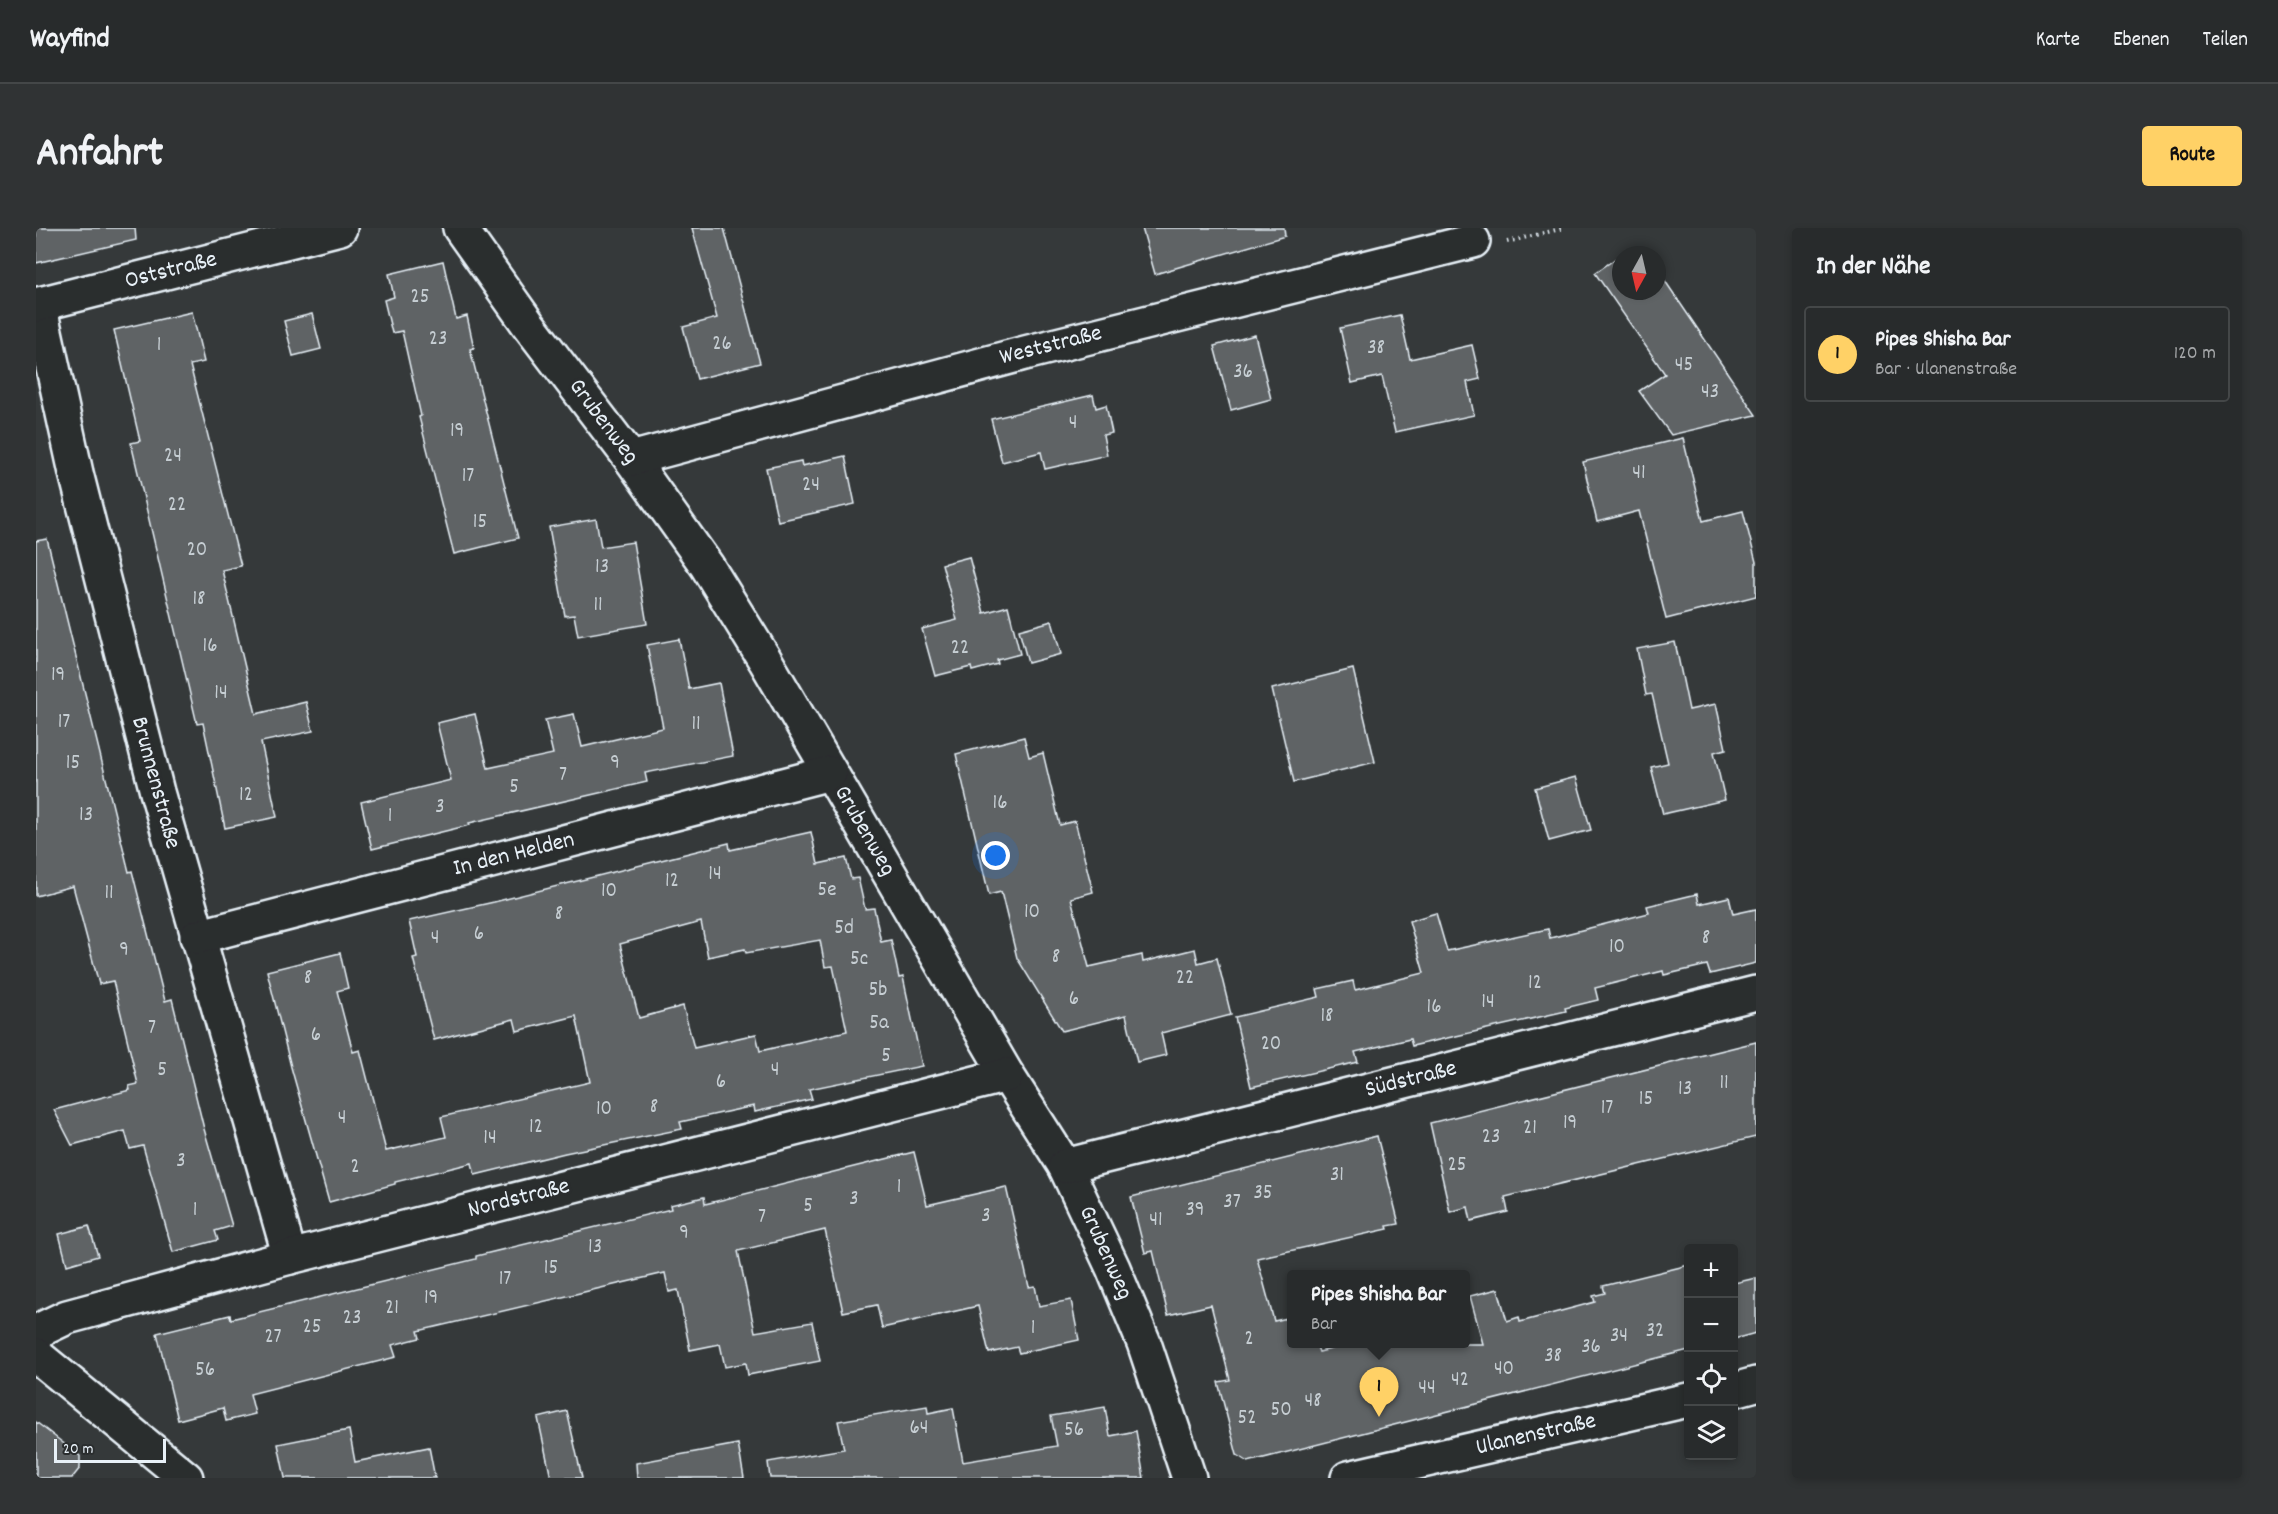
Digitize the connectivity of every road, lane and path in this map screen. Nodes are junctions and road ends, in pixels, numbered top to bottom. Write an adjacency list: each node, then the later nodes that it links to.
1 (340, 228): 5 (street, Oststraße)
2 (460, 228): 6 (street, Grubenweg)
3 (1564, 228): 4 (path)
4 (1473, 240): 6 (street, Weststraße)
5 (38, 304): 8 (street, Brunnenstraße)
6 (632, 459): 7 (street, Grubenweg)
7 (830, 774): 8 (street, In den Helden); 10 (street, Grubenweg)
8 (197, 937): 12 (street, Brunnenstraße)
9 (1756, 993): 11 (street, Südstraße)
10 (1006, 1075): 11 (street, Grubenweg); 12 (street, Nordstraße)
11 (1065, 1166): 19 (street, Grubenweg)
12 (290, 1257): 13 (street, Nordstraße)
13 (36, 1336)
14 (36, 1355): 18 (street)
15 (1756, 1384): 16 (street)
16 (1738, 1389)
17 (1684, 1401): 20 (street, Ulanenstraße)
18 (186, 1478)
19 (1190, 1478)
20 (1348, 1478)

